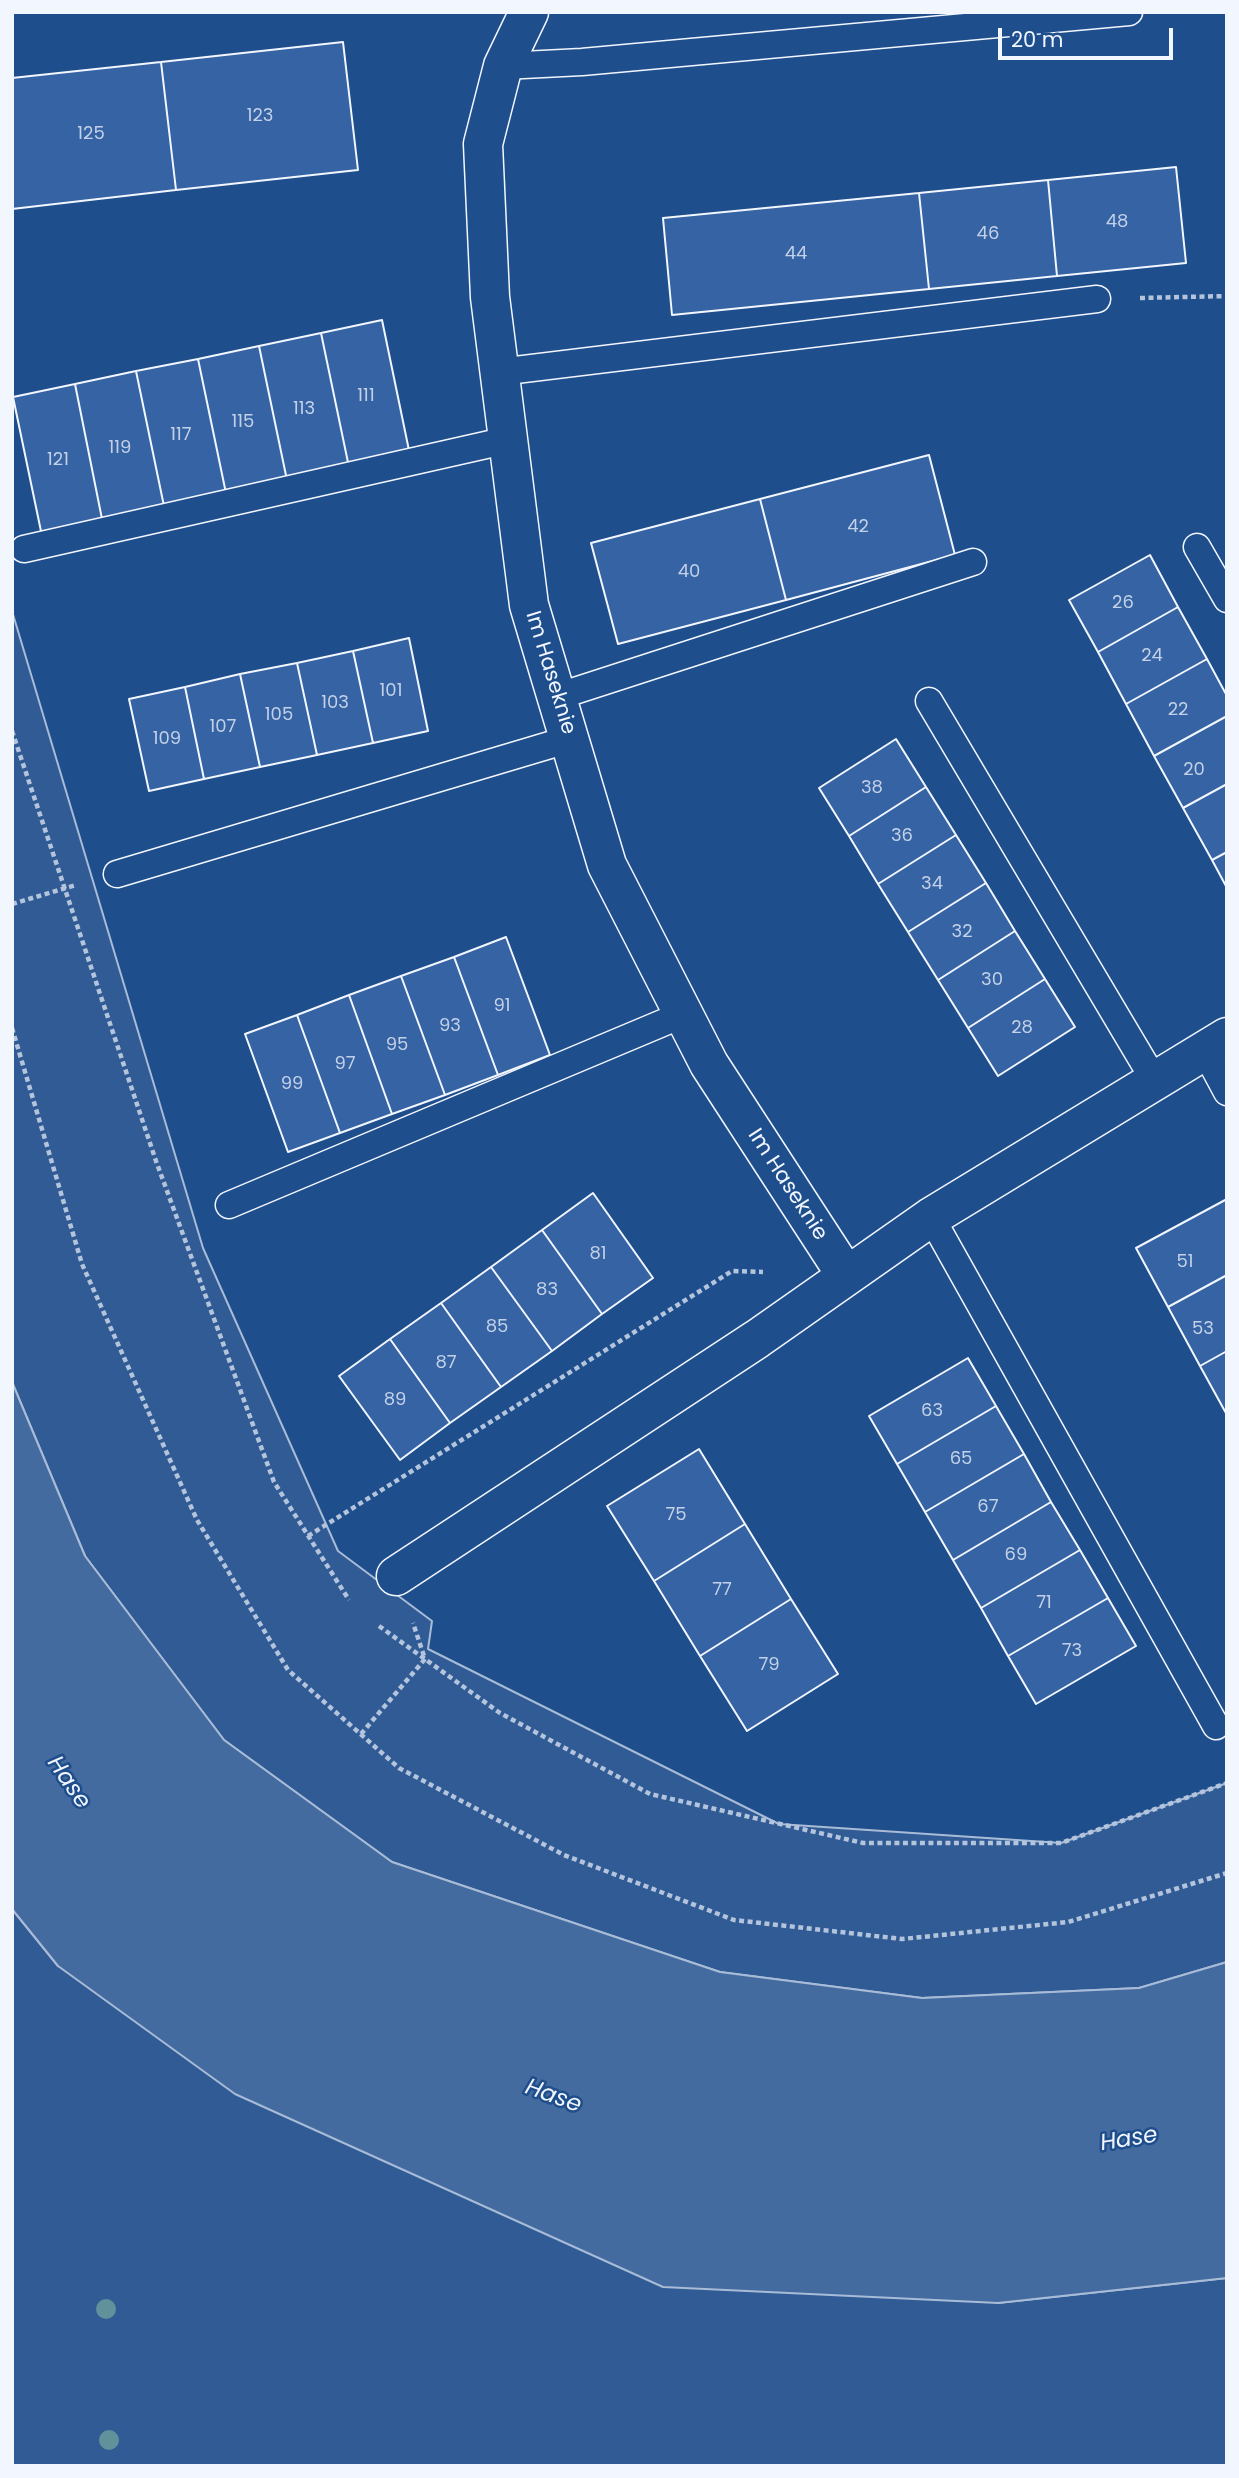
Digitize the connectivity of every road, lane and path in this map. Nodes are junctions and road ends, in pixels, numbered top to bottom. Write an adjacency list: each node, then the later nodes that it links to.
1 (530, 12): 3 (street, Im Haseknie)
2 (1129, 12): 3 (lane)
3 (503, 66): 6 (street, Im Haseknie)
4 (1227, 296): 5 (path)
5 (1097, 299): 6 (lane)
6 (499, 372): 7 (street, Im Haseknie)
7 (508, 440): 9 (lane); 12 (street, Im Haseknie)
8 (1197, 547): 11 (lane)
9 (24, 549)
10 (973, 562): 12 (lane)
11 (1227, 599)
12 (556, 697): 15 (street, Im Haseknie)
13 (929, 701): 22 (lane)
14 (12, 730): 17 (path)
15 (570, 738): 16 (lane); 19 (street, Im Haseknie)
16 (117, 874): 17 (path)
17 (64, 888): 18 (path); 28 (path)
18 (12, 905)
19 (684, 1014): 24 (lane); 27 (street, Im Haseknie)
20 (12, 1028): 34 (path)
21 (1216, 1044): 22 (street); 23 (lane)
22 (1156, 1083): 25 (street)
23 (1227, 1092)
24 (229, 1205)
25 (930, 1217): 27 (street); 33 (lane)
26 (770, 1273): 28 (path)
27 (846, 1275): 29 (street)
28 (308, 1536): 30 (path)
29 (396, 1576)
30 (354, 1608)
31 (374, 1623): 32 (path)
32 (425, 1659): 34 (path); 35 (path)
33 (1216, 1726)
34 (361, 1734): 36 (path)
35 (1227, 1783)
36 (1227, 1873)

